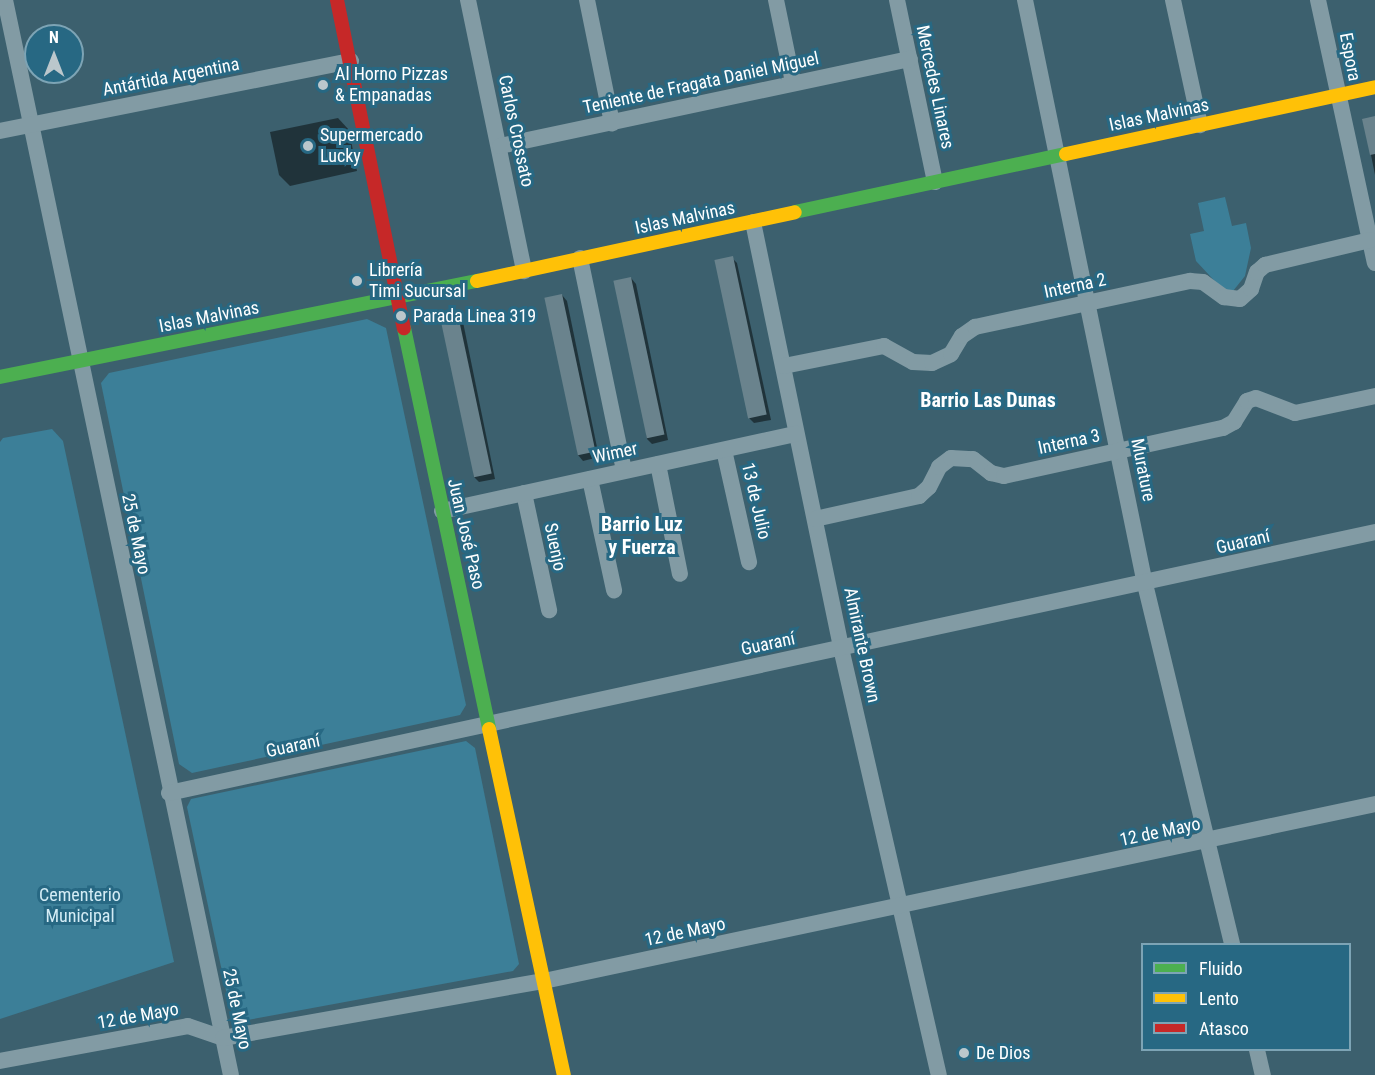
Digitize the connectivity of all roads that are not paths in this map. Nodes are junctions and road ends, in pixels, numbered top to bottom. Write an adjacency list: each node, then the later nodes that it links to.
1 (5, 0): 16 (street, 25 de Mayo)
2 (337, 0): 11 (street, Juan José Paso)
3 (468, 0): 19 (street, Carlos Crossato)
4 (776, 0): 12 (street)
5 (897, 0): 10 (street, Mercedes Linares)
6 (1025, 0): 20 (street, Murature)
7 (1173, 0): 17 (street)
8 (1318, 0): 14 (street, Espora)
9 (592, 1): 15 (street)
10 (910, 59): 12 (street, Teniente de Fragata Daniel Miguel); 21 (street, Mercedes Linares)
11 (351, 61): 16 (street, Antártida Argentina); 27 (street, Juan José Paso)
12 (793, 82): 15 (street, Teniente de Fragata Daniel Miguel)
13 (1375, 87): 14 (street, Islas Malvinas)
14 (1338, 96): 17 (street, Islas Malvinas); 23 (street, Espora)
15 (612, 123): 19 (street, Teniente de Fragata Daniel Miguel)
16 (30, 125): 18 (street, Antártida Argentina); 29 (street, 25 de Mayo)
17 (1200, 125): 20 (street, Islas Malvinas)
18 (0, 131)
19 (500, 146): 26 (street, Carlos Crossato)
20 (1057, 155): 21 (street, Islas Malvinas); 28 (street, Murature)
21 (935, 182): 22 (street, Islas Malvinas)
22 (753, 222): 24 (street, Islas Malvinas); 30 (street, Almirante Brown)
23 (1370, 240): 25 (street, Espora); 28 (street, Interna 2)
24 (580, 258): 26 (street, Islas Malvinas); 37 (street)
25 (1375, 263)
26 (524, 271): 27 (street, Islas Malvinas)
27 (399, 297): 29 (street, Islas Malvinas); 40 (street, Juan José Paso)
28 (1088, 303): 30 (street, Interna 2); 35 (street, Murature)
29 (81, 361): 31 (street, Islas Malvinas); 50 (street, 25 de Mayo)
30 (784, 366): 33 (street, Almirante Brown)
31 (0, 377)
32 (1375, 396): 35 (street, Interna 3)
33 (796, 434): 34 (street, Wimer); 41 (street, Almirante Brown)
34 (724, 450): 36 (street, Wimer); 43 (street, 13 de Julio)
35 (1120, 451): 41 (street, Interna 3); 45 (street, Murature)
36 (658, 464): 37 (street, Wimer); 44 (street)
37 (624, 471): 38 (street, Wimer)
38 (590, 479): 39 (street, Wimer); 46 (street)
39 (524, 493): 40 (street, Wimer); 47 (street, Suenjo)
40 (442, 511): 49 (street, Juan José Paso)
41 (815, 519): 48 (street, Almirante Brown)
42 (1375, 532): 45 (street, Guaraní)
43 (749, 562)
44 (681, 574)
45 (1145, 584): 48 (street, Guaraní); 52 (street, Murature)
46 (614, 590)
47 (549, 610)
48 (841, 648): 49 (street, Guaraní); 53 (street, Almirante Brown)
49 (490, 723): 50 (street, Guaraní); 55 (street, Juan José Paso)
50 (169, 793): 56 (street, 25 de Mayo)
51 (1375, 804): 52 (street, 12 de Mayo)
52 (1209, 841): 53 (street, 12 de Mayo); 54 (street, Murature)
53 (900, 908): 55 (street, 12 de Mayo); 61 (street, Almirante Brown)
54 (1232, 943)
55 (544, 981): 56 (street, 12 de Mayo); 60 (street, Juan José Paso)
56 (223, 1038): 58 (street, 12 de Mayo); 59 (street, 25 de Mayo)
57 (1257, 1051): 62 (street)
58 (0, 1061)
59 (231, 1075)
60 (564, 1075)
61 (939, 1075)
62 (1263, 1075)

